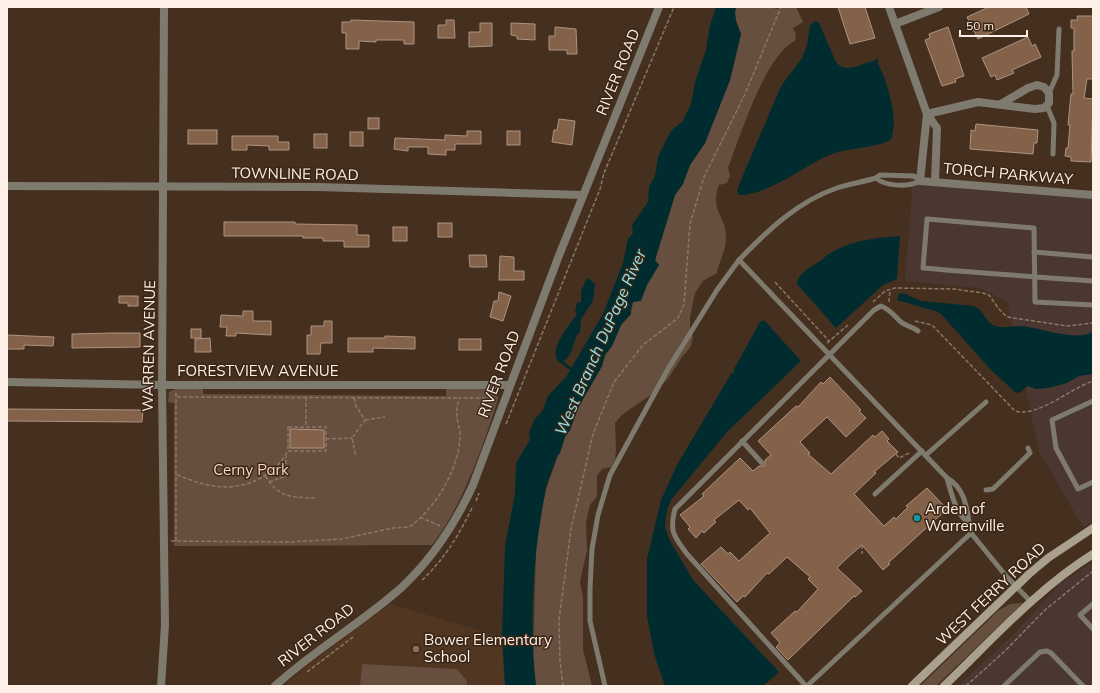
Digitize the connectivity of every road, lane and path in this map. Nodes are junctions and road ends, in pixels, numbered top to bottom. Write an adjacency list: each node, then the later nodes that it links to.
1 (164, 7): 17 (street, WARREN AVENUE)
2 (659, 7): 18 (street, RIVER ROAD)
3 (781, 7): 91 (path)
4 (889, 7): 6 (street)
5 (939, 7): 6 (street)
6 (895, 24): 11 (street)
7 (1059, 29): 8 (lane)
8 (1049, 93): 9 (street); 10 (street)
9 (1001, 104): 10 (street); 11 (street)
10 (1047, 106): 12 (lane)
11 (927, 114): 14 (street); 15 (street)
12 (1053, 154)
13 (876, 178): 14 (lane); 14 (lane); 22 (lane)
14 (920, 181): 15 (street, TORCH PARKWAY)
15 (934, 182): 19 (street, TORCH PARKWAY)
16 (7, 186): 17 (street, TOWNLINE ROAD)
17 (164, 186): 18 (street, TOWNLINE ROAD); 40 (street, WARREN AVENUE)
18 (583, 195): 42 (street, RIVER ROAD)
19 (1093, 195)
20 (1034, 252): 21 (lane); 23 (lane); 23 (lane)
21 (1093, 257)
22 (739, 260): 37 (lane); 92 (lane)
23 (1035, 277): 24 (lane); 29 (lane)
24 (1093, 281)
25 (775, 282): 34 (path)
26 (890, 290): 27 (path); 28 (path); 32 (path)
27 (890, 303)
28 (869, 305)
29 (1093, 306)
30 (912, 320): 38 (path)
31 (852, 321): 34 (path)
32 (1093, 323)
33 (918, 331): 37 (lane)
34 (830, 342): 35 (path); 36 (path)
35 (826, 344)
36 (832, 344)
37 (830, 354): 55 (lane); 59 (lane)
38 (1093, 381)
39 (7, 382): 40 (street, FORESTVIEW AVENUE)
40 (162, 385): 41 (street, FORESTVIEW AVENUE); 79 (street, WARREN AVENUE)
41 (175, 385): 42 (street, FORESTVIEW AVENUE); 43 (path)
42 (509, 385): 77 (street, RIVER ROAD)
43 (177, 397): 44 (path); 64 (path)
44 (306, 397): 45 (path); 52 (path)
45 (354, 398): 46 (path); 51 (path)
46 (459, 398): 47 (path); 74 (path)
47 (493, 398)
48 (1093, 401): 68 (lane)
49 (986, 402): 59 (lane)
50 (385, 417): 51 (path)
51 (365, 420): 53 (path)
52 (306, 427): 54 (path); 57 (path)
53 (352, 438): 54 (path); 62 (path)
54 (326, 439): 57 (path)
55 (742, 441): 63 (lane); 93 (lane)
56 (1028, 448): 69 (lane)
57 (288, 451): 60 (path)
58 (912, 451): 61 (path)
59 (924, 453): 66 (lane); 70 (lane)
60 (286, 454): 65 (path); 67 (path)
61 (896, 454)
62 (356, 457)
63 (762, 463)
64 (177, 475): 65 (path); 80 (path)
65 (265, 476): 67 (path)
66 (947, 478): 75 (lane); 75 (lane)
67 (269, 482): 71 (path)
68 (1093, 482)
69 (986, 490)
70 (875, 494)
71 (316, 498)
72 (945, 510): 73 (path)
73 (952, 512)
74 (420, 517): 77 (path); 80 (path)
75 (969, 524): 78 (lane)
76 (1093, 528): 85 (main road, WEST FERRY ROAD)
77 (449, 531): 90 (street, RIVER ROAD)
78 (971, 533): 85 (lane); 93 (lane)
79 (163, 541): 80 (path); 89 (street, WARREN AVENUE)
80 (176, 541)
81 (862, 545): 82 (path)
82 (862, 554)
83 (1093, 554): 86 (main road)
84 (1093, 571): 96 (path)
85 (1017, 587): 86 (lane); 94 (main road, WEST FERRY ROAD)
86 (1032, 603): 95 (main road)
87 (1093, 604): 88 (lane)
88 (1093, 629)
89 (161, 686)
90 (275, 686)
91 (563, 686)
92 (605, 686)
93 (806, 686)
94 (912, 686)
95 (944, 686)
96 (966, 686)
97 (1004, 686): 98 (lane)
98 (1083, 686)

